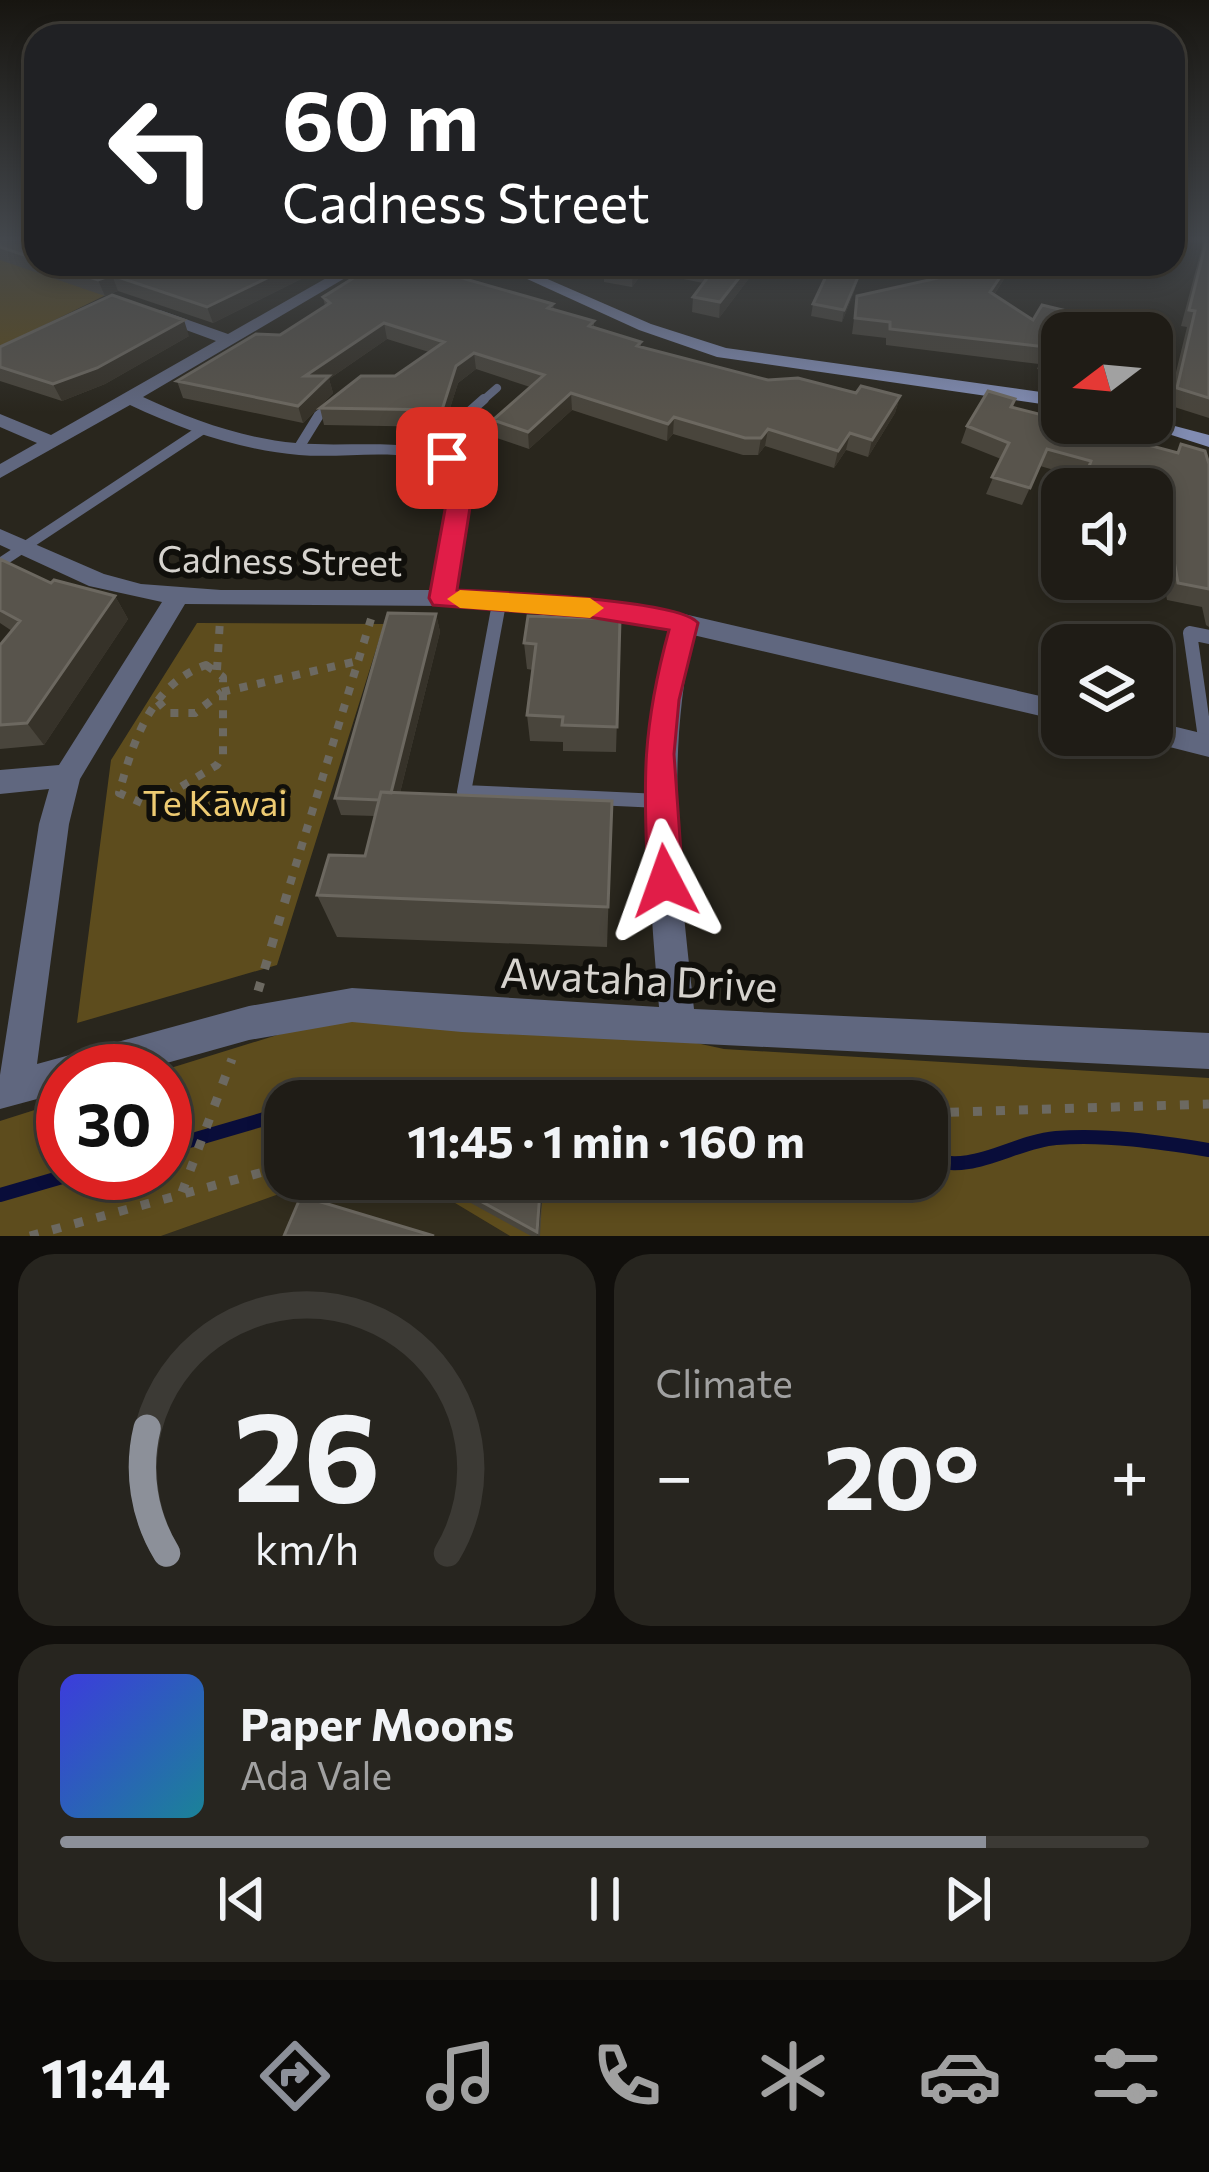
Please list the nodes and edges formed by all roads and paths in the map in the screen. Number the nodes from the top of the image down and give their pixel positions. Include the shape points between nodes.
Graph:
1 (305, 297) edge
2 (576, 297) edge
3 (137, 307) edge
4 (230, 340) junction
5 (497, 388) dead end
6 (352, 392) edge
7 (130, 398) junction
8 (1041, 398) edge
9 (0, 420) edge
10 (202, 429) junction
11 (1173, 431) edge
12 (1209, 441) edge
13 (51, 442) junction
14 (298, 449) junction
15 (440, 456) junction
16 (0, 472) edge
17 (0, 536) edge
18 (25, 548) junction
19 (0, 563) edge
20 (177, 597) junction
21 (221, 598) junction
22 (378, 598) junction
23 (442, 598) junction
24 (500, 601) junction
25 (684, 623) junction
26 (1209, 637) edge
27 (358, 661) junction
28 (217, 670) junction
29 (223, 692) junction
30 (158, 701) junction
31 (1041, 706) edge
32 (1173, 737) edge
33 (1207, 745) edge
34 (67, 776) junction
35 (0, 782) edge
36 (660, 801) junction
37 (249, 1023) junction
38 (678, 1024) junction
39 (172, 1044) edge
40 (1209, 1051) edge
41 (224, 1076) dead end
42 (8, 1090) edge
43 (1209, 1104) edge
44 (948, 1112) edge
45 (192, 1165) edge
46 (264, 1171) edge
47 (192, 1189) edge
48 (154, 1200) edge
49 (30, 1236) edge

1 - 4 street
2 - 8 main road via 723,353
3 - 4 street
4 - 7 street
5 - 15 lane via 458,422
6 - 14 lane via 320,416
7 - 10 street
7 - 13 street
9 - 13 street
10 - 14 street
10 - 18 lane
11 - 12 main road
13 - 16 street
14 - 15 street
15 - 23 street via 456,463 462,482
17 - 18 street, Cadness Street
18 - 19 lane
18 - 20 street, Cadness Street via 97,580
20 - 21 street, Cadness Street
20 - 34 street
21 - 22 street, Cadness Street
21 - 28 path
22 - 23 street, Cadness Street
22 - 27 path
23 - 24 street, Cadness Street
24 - 25 street, Cadness Street
24 - 36 lane via 464,792
25 - 31 street, Cadness Street
25 - 36 street via 664,700
26 - 33 lane via 1190,633
27 - 29 path
27 - 37 path
28 - 29 path
28 - 30 path via 189,668
29 - 30 path via 180,716
29 - 30 path via 217,765 149,806 119,793
32 - 33 street
34 - 35 street
34 - 42 street
36 - 38 street
37 - 38 street, Awataha Drive via 352,1005
37 - 39 street, Awataha Drive
38 - 40 street, Awataha Drive
41 - 45 path
43 - 44 path
46 - 47 path
48 - 49 path

